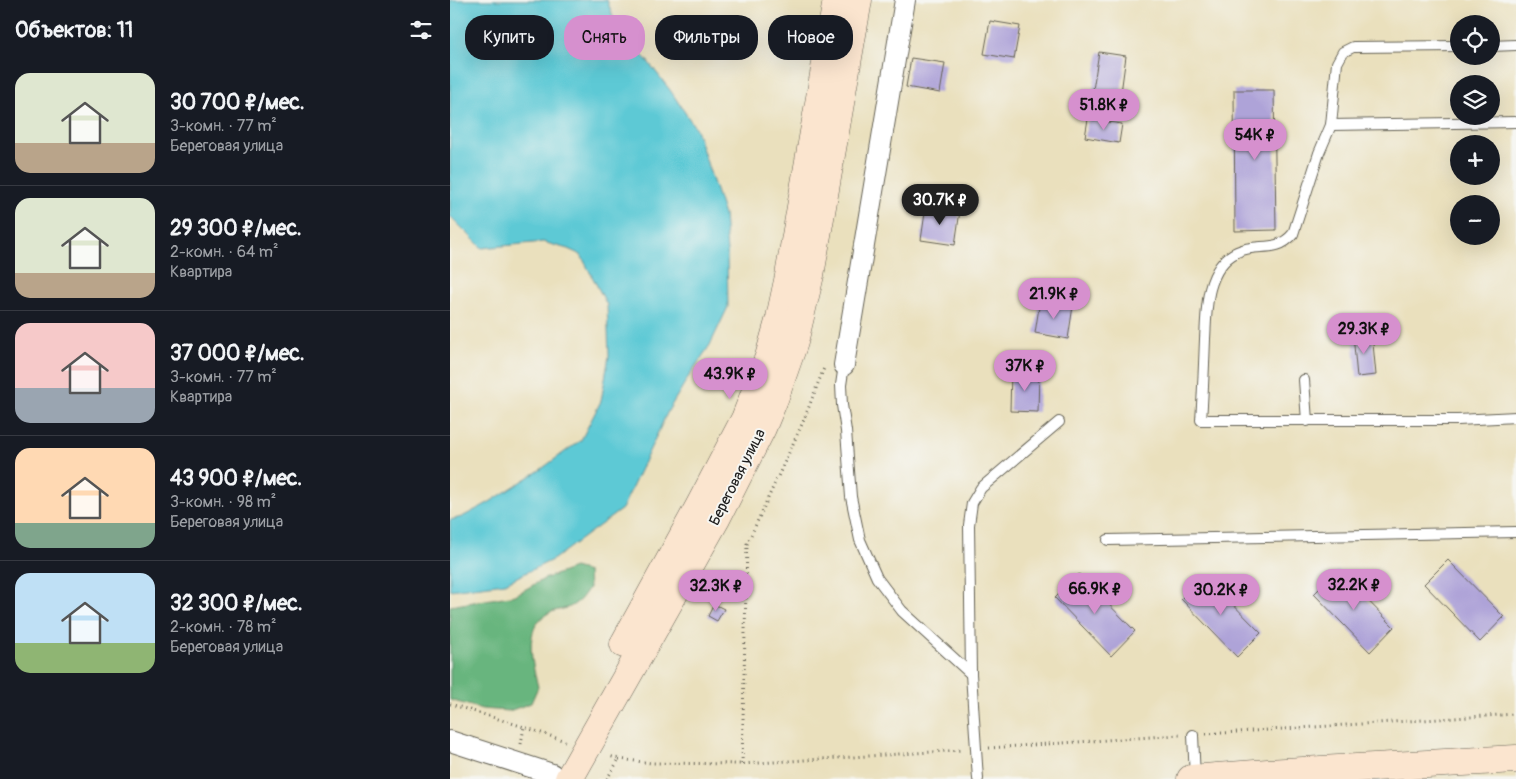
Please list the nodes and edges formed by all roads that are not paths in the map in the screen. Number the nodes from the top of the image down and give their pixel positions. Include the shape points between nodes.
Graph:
1 (837, 0) edge
2 (858, 0) edge
3 (905, 0) edge
4 (1516, 45) edge
5 (1450, 46) edge
6 (1500, 46) edge
7 (1516, 122) edge
8 (1330, 125) junction
9 (835, 364) joint
10 (1304, 380) dead end
11 (1516, 417) edge
12 (1307, 421) junction
13 (1059, 422) dead end
14 (1516, 532) edge
15 (1108, 540) dead end
16 (971, 674) junction
17 (1193, 734) road end
18 (450, 741) edge
19 (1516, 759) edge
20 (559, 778) edge
21 (978, 779) edge
22 (1199, 779) edge

1 - 20 main road, Береговая улица via 789,276 763,372 745,419 570,743
2 - 20 main road, Береговая улица via 810,275 780,384 762,428 717,517
3 - 9 street
4 - 6 lane
5 - 8 lane via 1353,47 1343,52 1337,63
7 - 8 lane
8 - 12 lane via 1294,234 1278,246 1236,252 1221,264 1210,290 1206,314 1201,420
9 - 16 lane via 841,385 850,497 860,540 877,578 902,610
10 - 12 lane
11 - 12 lane
13 - 16 lane via 981,488 972,503 968,525
14 - 15 lane
16 - 21 lane
17 - 22 lane
18 - 20 street
19 - 22 main road

